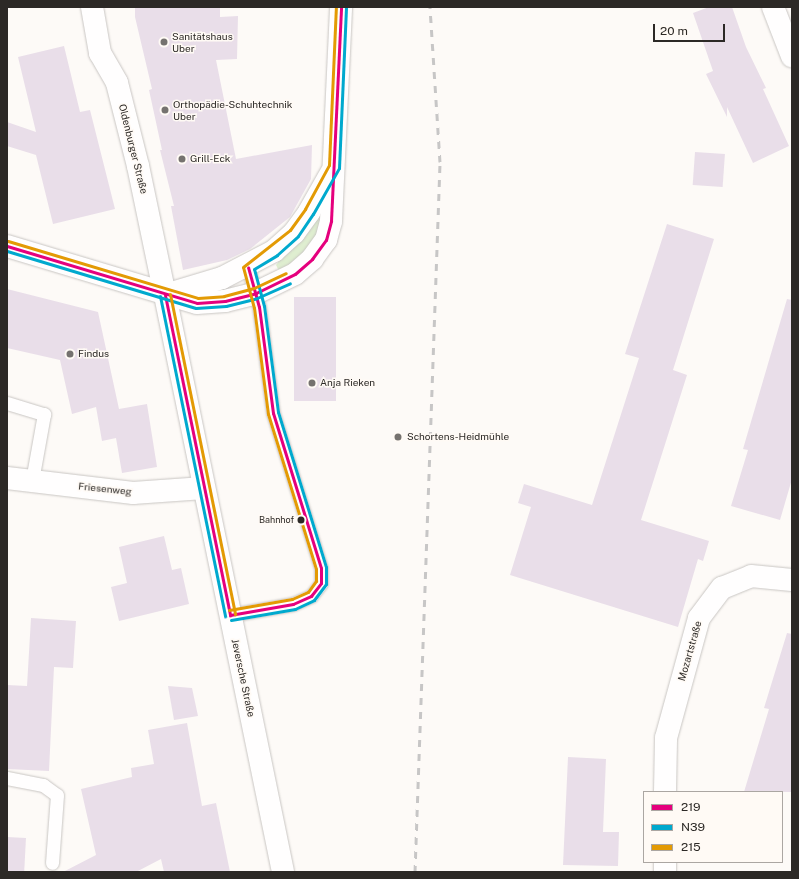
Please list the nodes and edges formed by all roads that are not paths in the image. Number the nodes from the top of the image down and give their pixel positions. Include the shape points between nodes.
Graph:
1 (92, 7) edge
2 (341, 7) edge
3 (773, 7) edge
4 (792, 56) edge
5 (334, 166) junction
6 (7, 246) edge
7 (248, 267) junction
8 (256, 292) junction
9 (165, 295) junction
10 (7, 403) edge
11 (7, 478) edge
12 (32, 481) junction
13 (204, 488) junction
14 (792, 580) edge
15 (230, 615) junction
16 (7, 778) edge
17 (665, 791) edge
18 (52, 863) dead end
19 (283, 872) edge

1 - 9 street, Oldenburger Straße via 100,53 117,82 138,166
2 - 5 street
3 - 4 street
5 - 7 street via 294,234 274,251
5 - 8 street via 331,221 326,240 312,259 295,274
6 - 9 street
7 - 8 lane
7 - 9 street via 222,278
8 - 9 street via 225,301 197,303
8 - 15 lane via 273,413 321,568 321,583 311,596 293,604
9 - 13 street, Jeversche Straße
10 - 12 lane via 44,414
11 - 12 street, Friesenweg
12 - 13 street, Friesenweg via 133,493
13 - 15 street, Jeversche Straße
14 - 17 street, Mozartstraße via 751,576 722,588 699,618 666,738
15 - 19 street, Jeversche Straße
16 - 18 lane via 43,785 57,795

